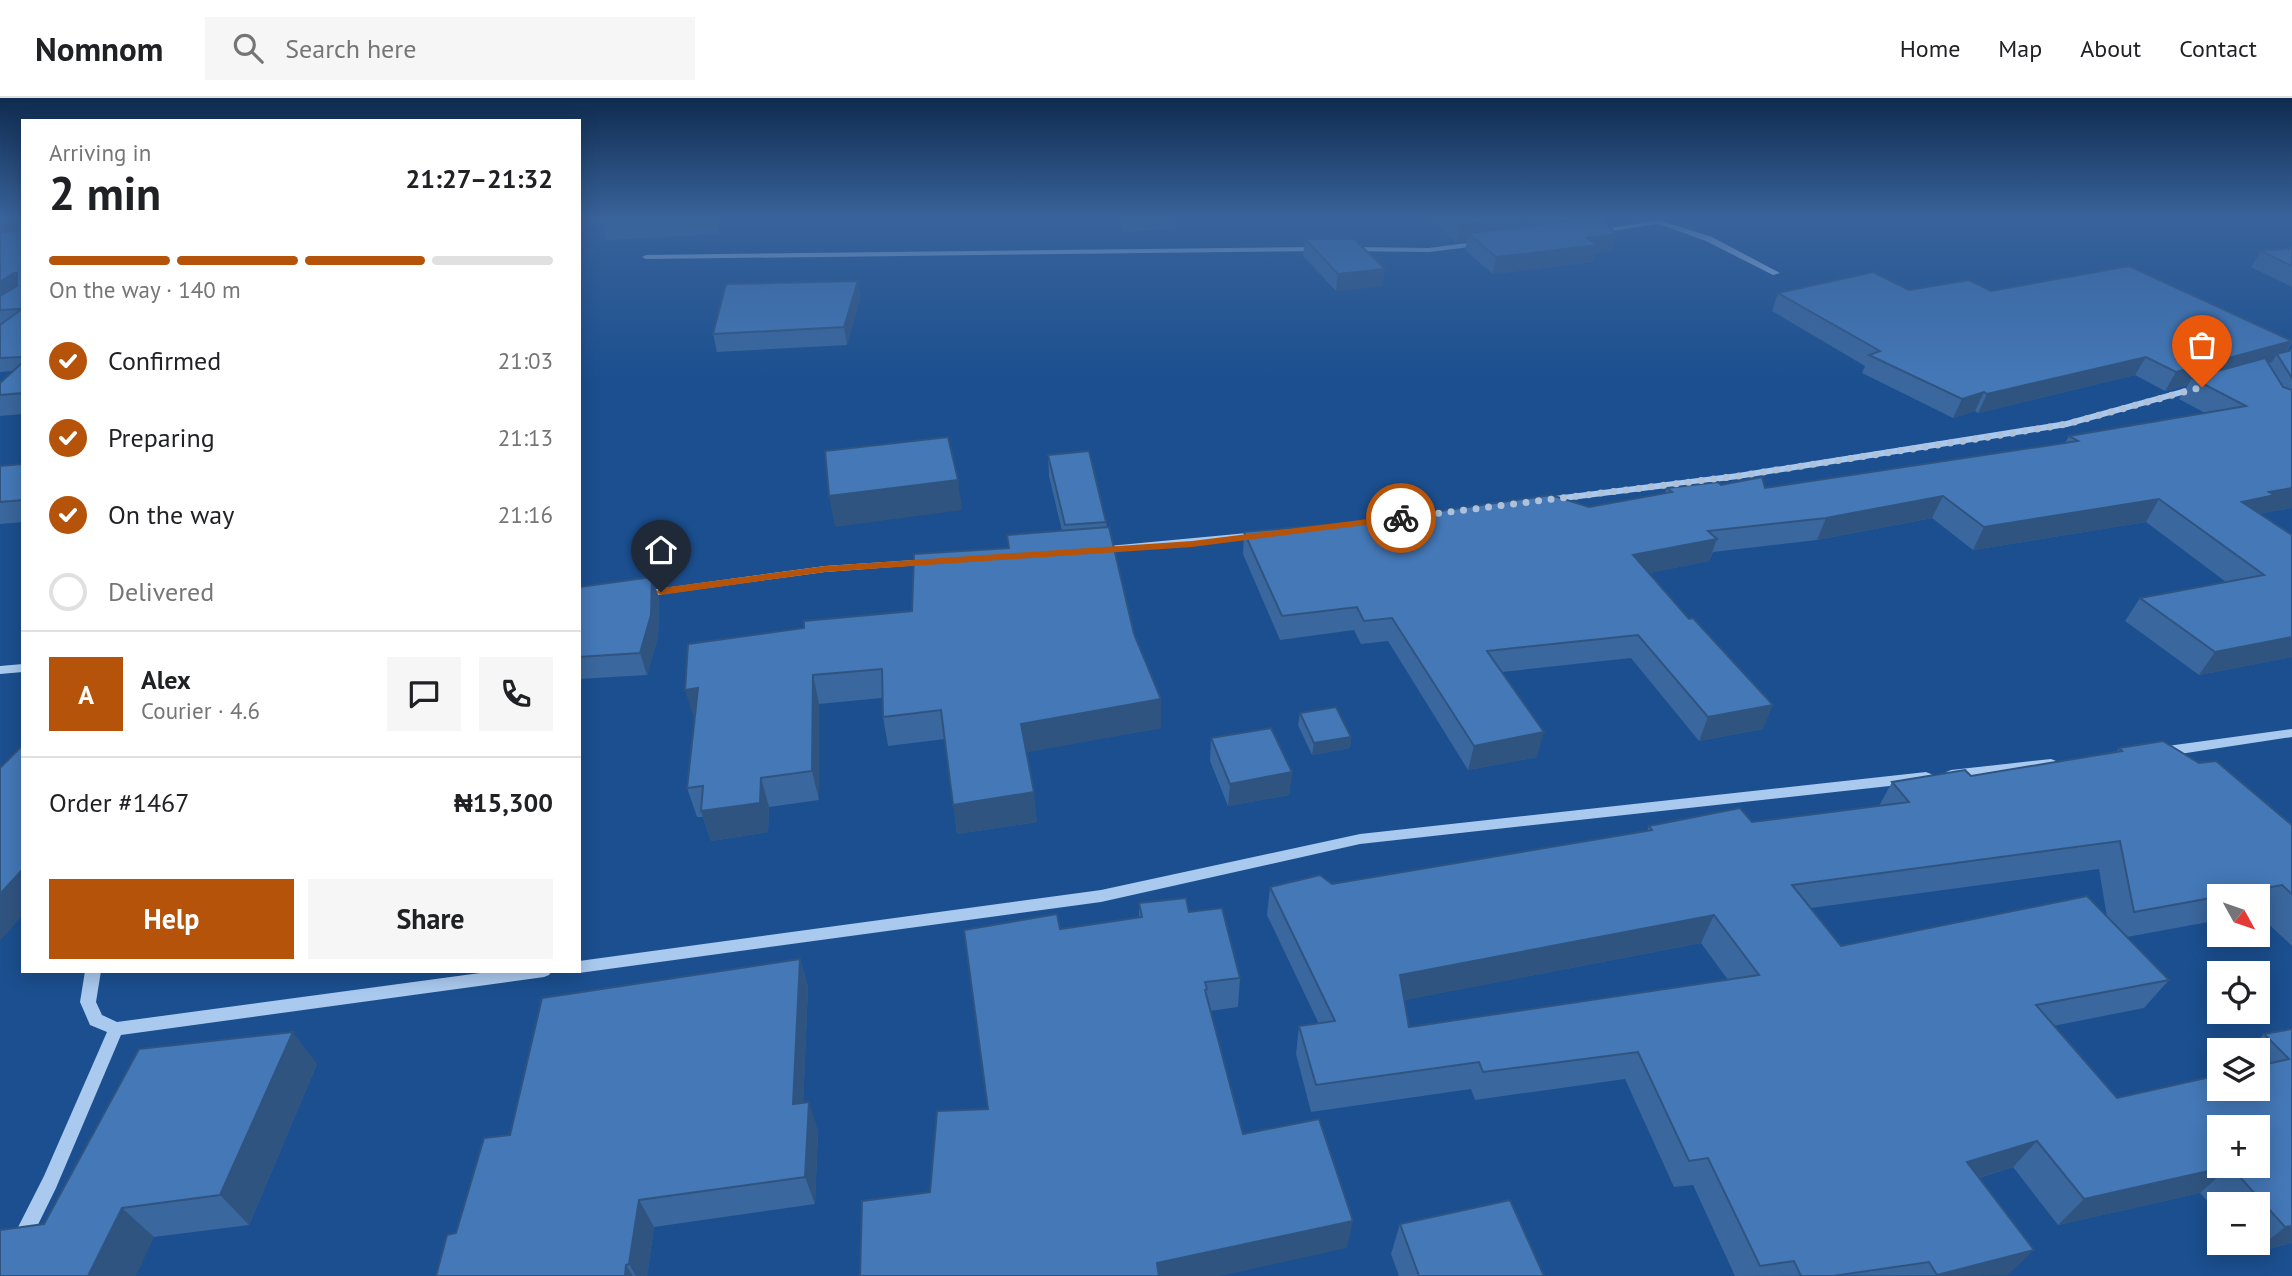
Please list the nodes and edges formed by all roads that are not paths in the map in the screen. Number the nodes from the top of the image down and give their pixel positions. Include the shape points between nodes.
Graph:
1 (2215, 383) edge
2 (1535, 501) edge
3 (1275, 533) edge
4 (1083, 551) edge
5 (947, 561) edge
6 (634, 595) edge
7 (21, 668) edge
8 (0, 670) edge
9 (2292, 733) edge
10 (2144, 754) edge
11 (2061, 762) edge
12 (581, 967) edge
13 (93, 973) edge
14 (529, 973) edge
15 (116, 1029) junction
16 (14, 1252) edge

1 - 2 street via 2067,424 1738,476
3 - 4 street
5 - 6 street via 825,569
7 - 8 street
9 - 10 street
11 - 12 street via 1360,839 1101,896
13 - 15 street via 88,1002 96,1020
14 - 15 street
15 - 16 street via 50,1182

